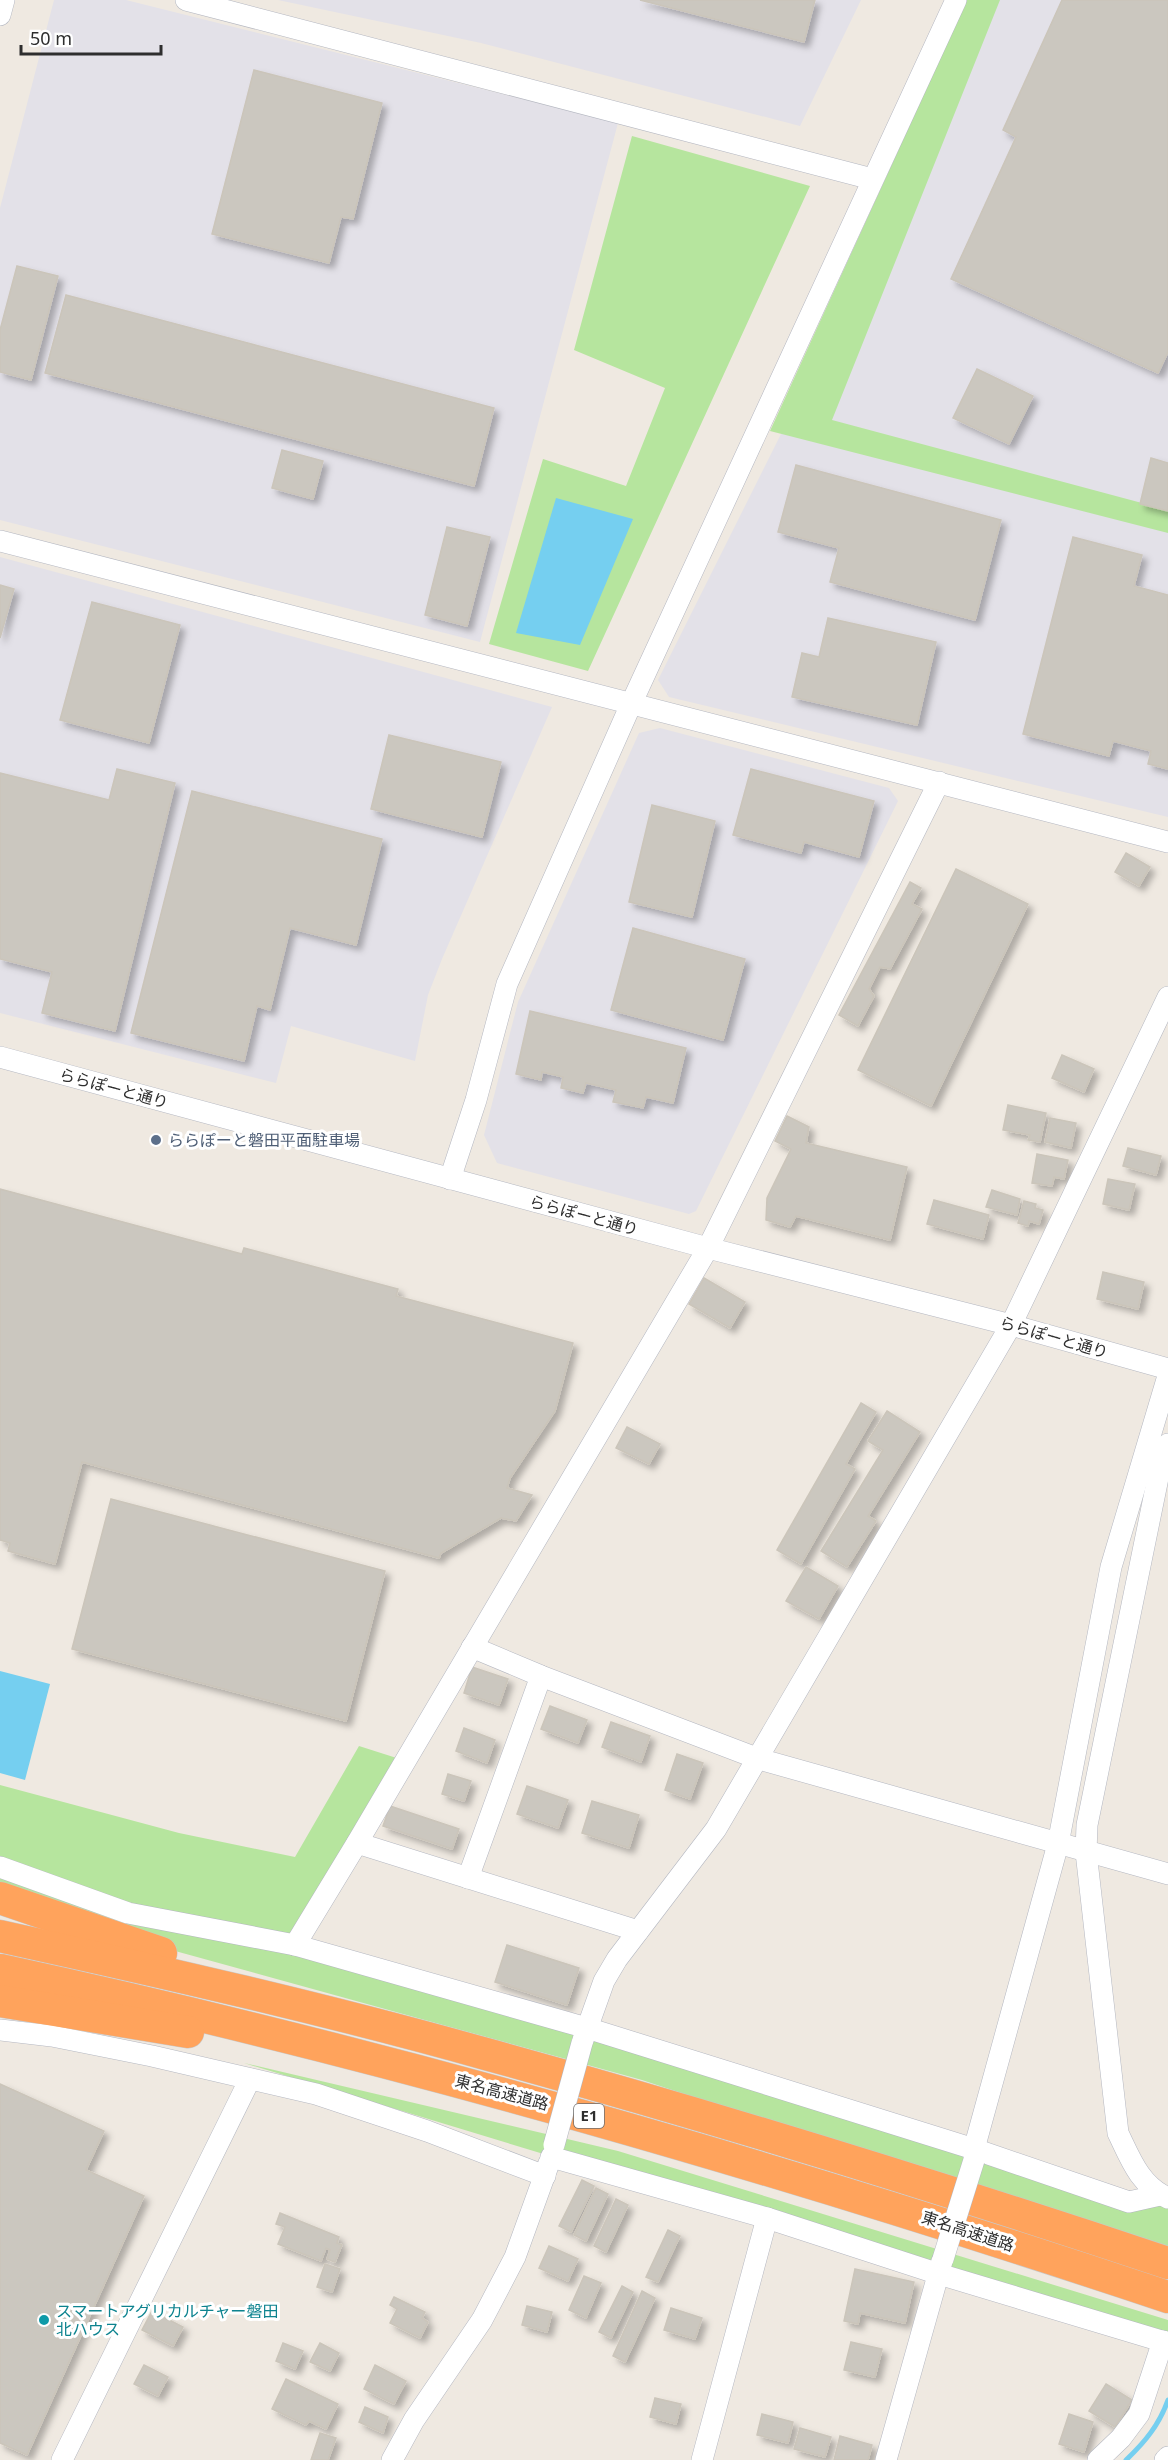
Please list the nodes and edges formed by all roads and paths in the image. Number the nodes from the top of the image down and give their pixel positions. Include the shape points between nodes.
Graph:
1 (4, 0) edge
2 (186, 0) edge
3 (956, 0) edge
4 (0, 15) edge
5 (872, 179) junction
6 (0, 541) edge
7 (632, 702) junction
8 (939, 782) junction
9 (1168, 842) edge
10 (1168, 997) edge
11 (0, 1057) edge
12 (450, 1179) junction
13 (708, 1248) junction
14 (1011, 1325) junction
15 (1168, 1369) edge
16 (1168, 1376) edge
17 (1168, 1444) edge
18 (472, 1647) junction
19 (541, 1676) junction
20 (759, 1759) junction
21 (357, 1843) junction
22 (1058, 1844) junction
23 (1086, 1852) junction
24 (0, 1867) edge
25 (1168, 1874) edge
26 (468, 1878) junction
27 (0, 1898) edge
28 (638, 1931) junction
29 (0, 1936) edge
30 (295, 1945) junction
31 (0, 1970) edge
32 (0, 2001) edge
33 (0, 2031) edge
34 (585, 2036) junction
35 (483, 2053) junction
36 (250, 2079) junction
37 (475, 2084) junction
38 (974, 2155) junction
39 (550, 2159) junction
40 (1164, 2197) edge
41 (767, 2218) junction
42 (1168, 2263) edge
43 (941, 2267) junction
44 (1168, 2298) edge
45 (1166, 2342) edge
46 (1168, 2457) edge
47 (62, 2460) edge
48 (392, 2460) edge
49 (702, 2460) edge
50 (886, 2460) edge
51 (1098, 2460) edge
52 (1164, 2460) edge

1 - 4 street
2 - 5 street
3 - 5 street
5 - 7 street
6 - 7 street
7 - 8 street
7 - 12 street via 507,984
8 - 9 street
8 - 13 street
10 - 14 street
11 - 12 street, ららぽーと通り
12 - 13 street, ららぽーと通り
13 - 14 street, ららぽーと通り
13 - 18 street
14 - 15 street, ららぽーと通り
14 - 20 street
16 - 22 street via 1111,1567
17 - 23 street via 1091,1803
18 - 19 street
18 - 21 street
19 - 20 street
19 - 26 street
20 - 22 street
20 - 28 street via 716,1829
21 - 26 street
21 - 30 street
22 - 23 street
22 - 38 street
23 - 25 street
23 - 40 street via 1118,2133 1137,2174
24 - 30 street via 128,1913
26 - 28 street
27 - 35 highway via 132,1944
28 - 34 street via 604,1981
29 - 35 highway, 東名高速道路 / E1 via 155,1970
30 - 34 street
31 - 37 highway, 東名高速道路 / E1 via 148,2002
32 - 37 highway via 155,2025 349,2064
33 - 36 street via 63,2038
34 - 38 street
34 - 39 street, bridge
35 - 42 highway, 東名高速道路 / E1 via 993,2205
36 - 39 street via 316,2094 427,2132
36 - 47 street
37 - 44 highway, 東名高速道路 / E1 via 951,2226
38 - 40 street via 1129,2202
38 - 43 street, bridge
39 - 41 street
39 - 48 street via 515,2257 482,2320 414,2420
41 - 43 street
41 - 49 street
43 - 45 street
43 - 50 street
45 - 51 street via 1139,2414
46 - 52 street

